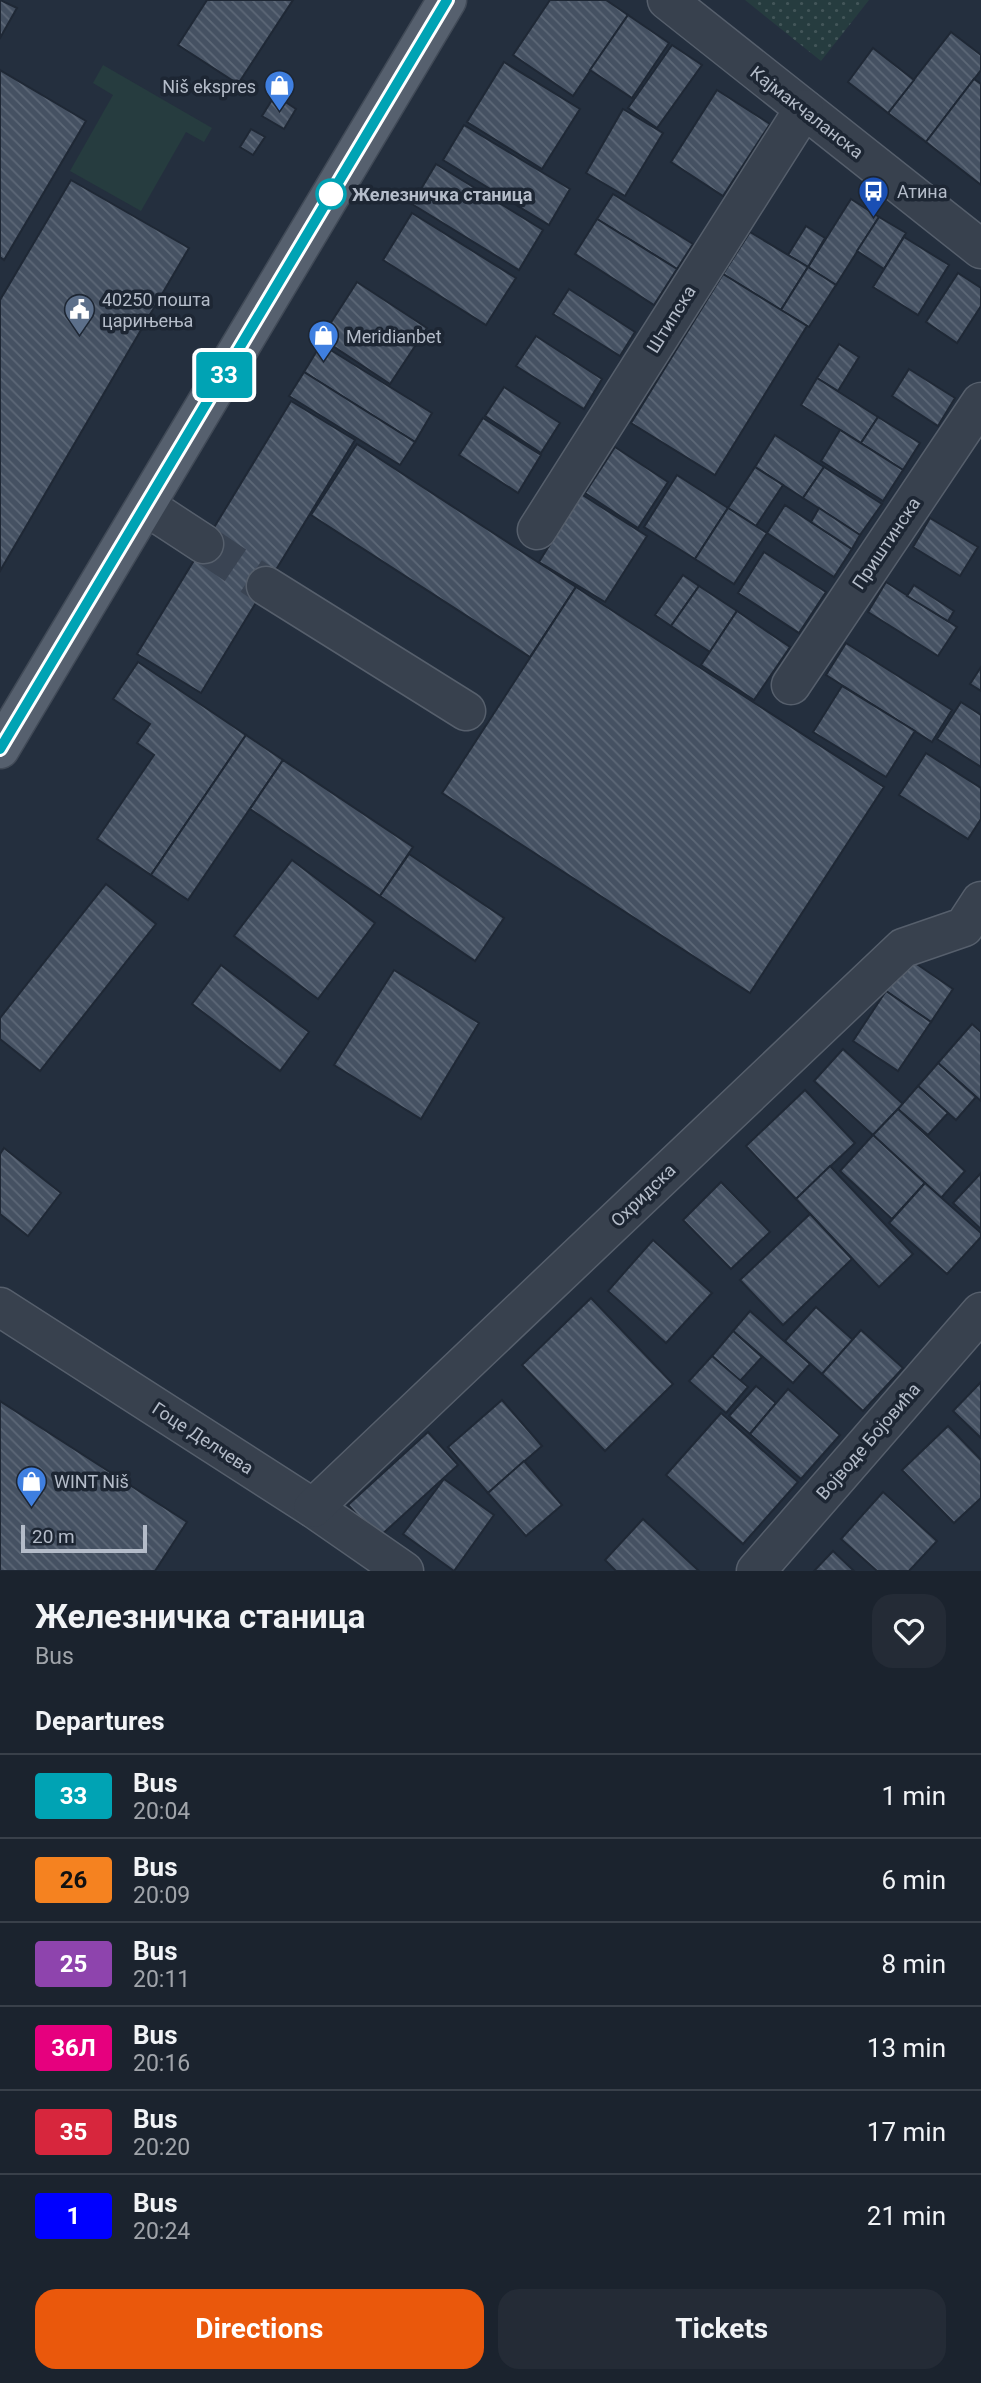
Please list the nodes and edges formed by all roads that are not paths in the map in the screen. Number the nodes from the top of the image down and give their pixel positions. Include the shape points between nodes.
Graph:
1 (447, 0) edge
2 (667, 0) edge
3 (804, 109) junction
4 (981, 249) edge
5 (981, 402) edge
6 (146, 506) junction
7 (537, 530) dead end
8 (204, 544) tunnel mouth
9 (266, 586) tunnel mouth
10 (791, 685) dead end
11 (466, 710) dead end
12 (0, 749) edge
13 (976, 924) edge
14 (0, 1307) edge
15 (981, 1312) edge
16 (313, 1508) junction
17 (404, 1571) edge
18 (756, 1571) edge

1 - 6 main road
2 - 3 street, Кајмакчаланска
3 - 4 street, Кајмакчаланска
3 - 7 street, Штипска
5 - 10 street, Приштинска
6 - 8 street
6 - 12 main road
9 - 11 street
13 - 16 street, Охридска via 903,948
14 - 16 street, Гоце Делчева
15 - 18 street, Војводе Бојовића
16 - 17 street, Гоце Делчева

